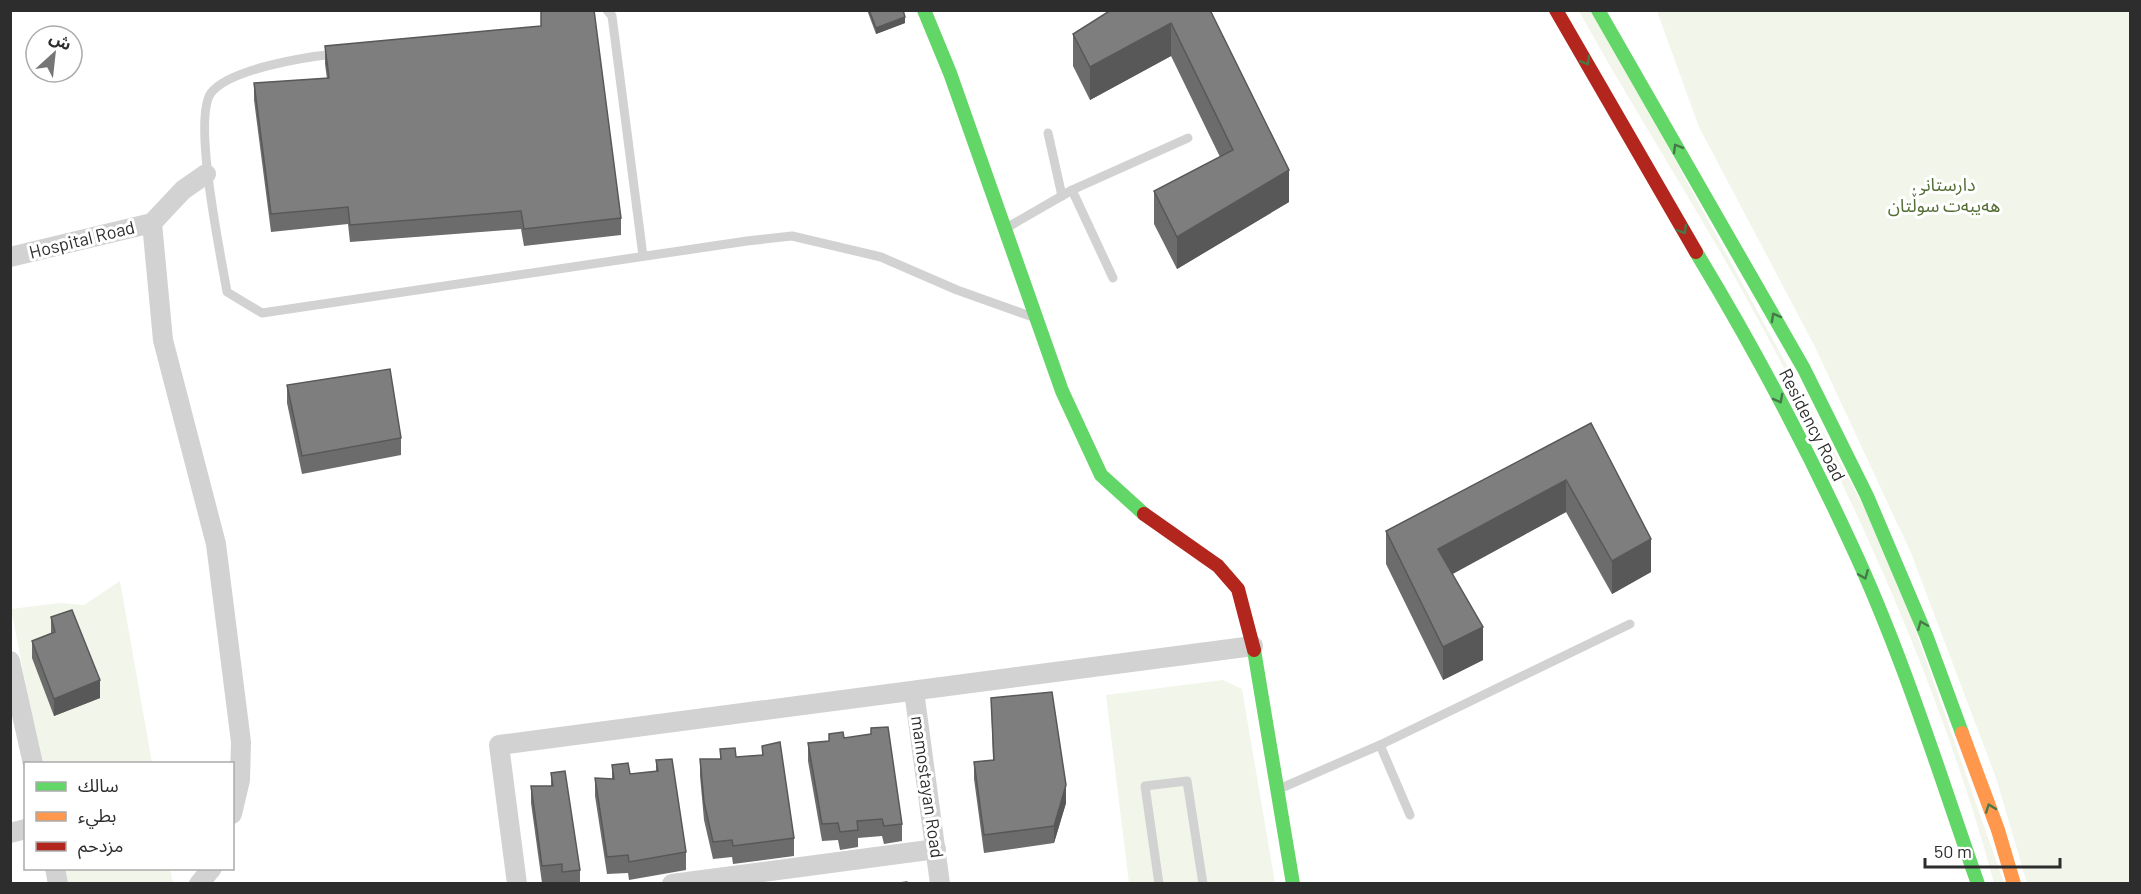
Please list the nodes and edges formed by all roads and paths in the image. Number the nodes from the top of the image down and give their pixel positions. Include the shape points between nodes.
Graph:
1 (607, 10) edge
2 (924, 10) edge
3 (1556, 10) edge
4 (1598, 10) edge
5 (346, 53) edge
6 (1048, 133) dead end
7 (1188, 138) dead end
8 (206, 174) junction
9 (1072, 190) junction
10 (1062, 196) junction
11 (152, 223) junction
12 (1006, 228) junction
13 (643, 256) junction
14 (10, 257) edge
15 (1113, 278) dead end
16 (1035, 318) junction
17 (1630, 624) dead end
18 (1253, 646) junction
19 (11, 665) edge
20 (914, 691) junction
21 (1380, 745) junction
22 (33, 762) edge
23 (1277, 790) junction
24 (234, 806) edge
25 (1410, 815) dead end
26 (936, 849) junction
27 (790, 876) edge
28 (1290, 883) edge
29 (517, 884) edge
30 (672, 884) edge
31 (940, 884) edge
32 (1159, 884) edge
33 (1203, 884) edge
34 (1978, 884) edge
35 (2014, 884) edge

1 - 13 lane via 612,16
2 - 12 street
3 -> 34 street, Residency Road via 1739,322 1852,545 1911,692
35 -> 4 street, Residency Road via 1926,635 1867,496 1804,369
5 - 8 lane via 301,57 228,79 210,94 205,122
6 - 10 lane
7 - 9 lane
8 - 11 street, Hospital Road via 183,190
8 - 13 lane via 227,292 262,313
9 - 10 lane
9 - 15 lane
10 - 12 lane
11 - 14 street, Hospital Road
11 - 24 street via 163,340 216,544 241,742 240,780
12 - 16 street
13 - 16 lane via 792,236 881,257
16 - 18 street via 1062,392 1101,475 1156,525 1218,567 1238,589
17 - 21 lane
18 - 20 street
18 - 23 street
19 - 22 street
20 - 26 street, mamostayan Road
20 - 29 street via 499,745
21 - 23 lane
21 - 25 lane
23 - 28 street
26 - 27 street
26 - 31 street, mamostayan Road
27 - 30 street
32 - 33 lane via 1145,786 1187,781

